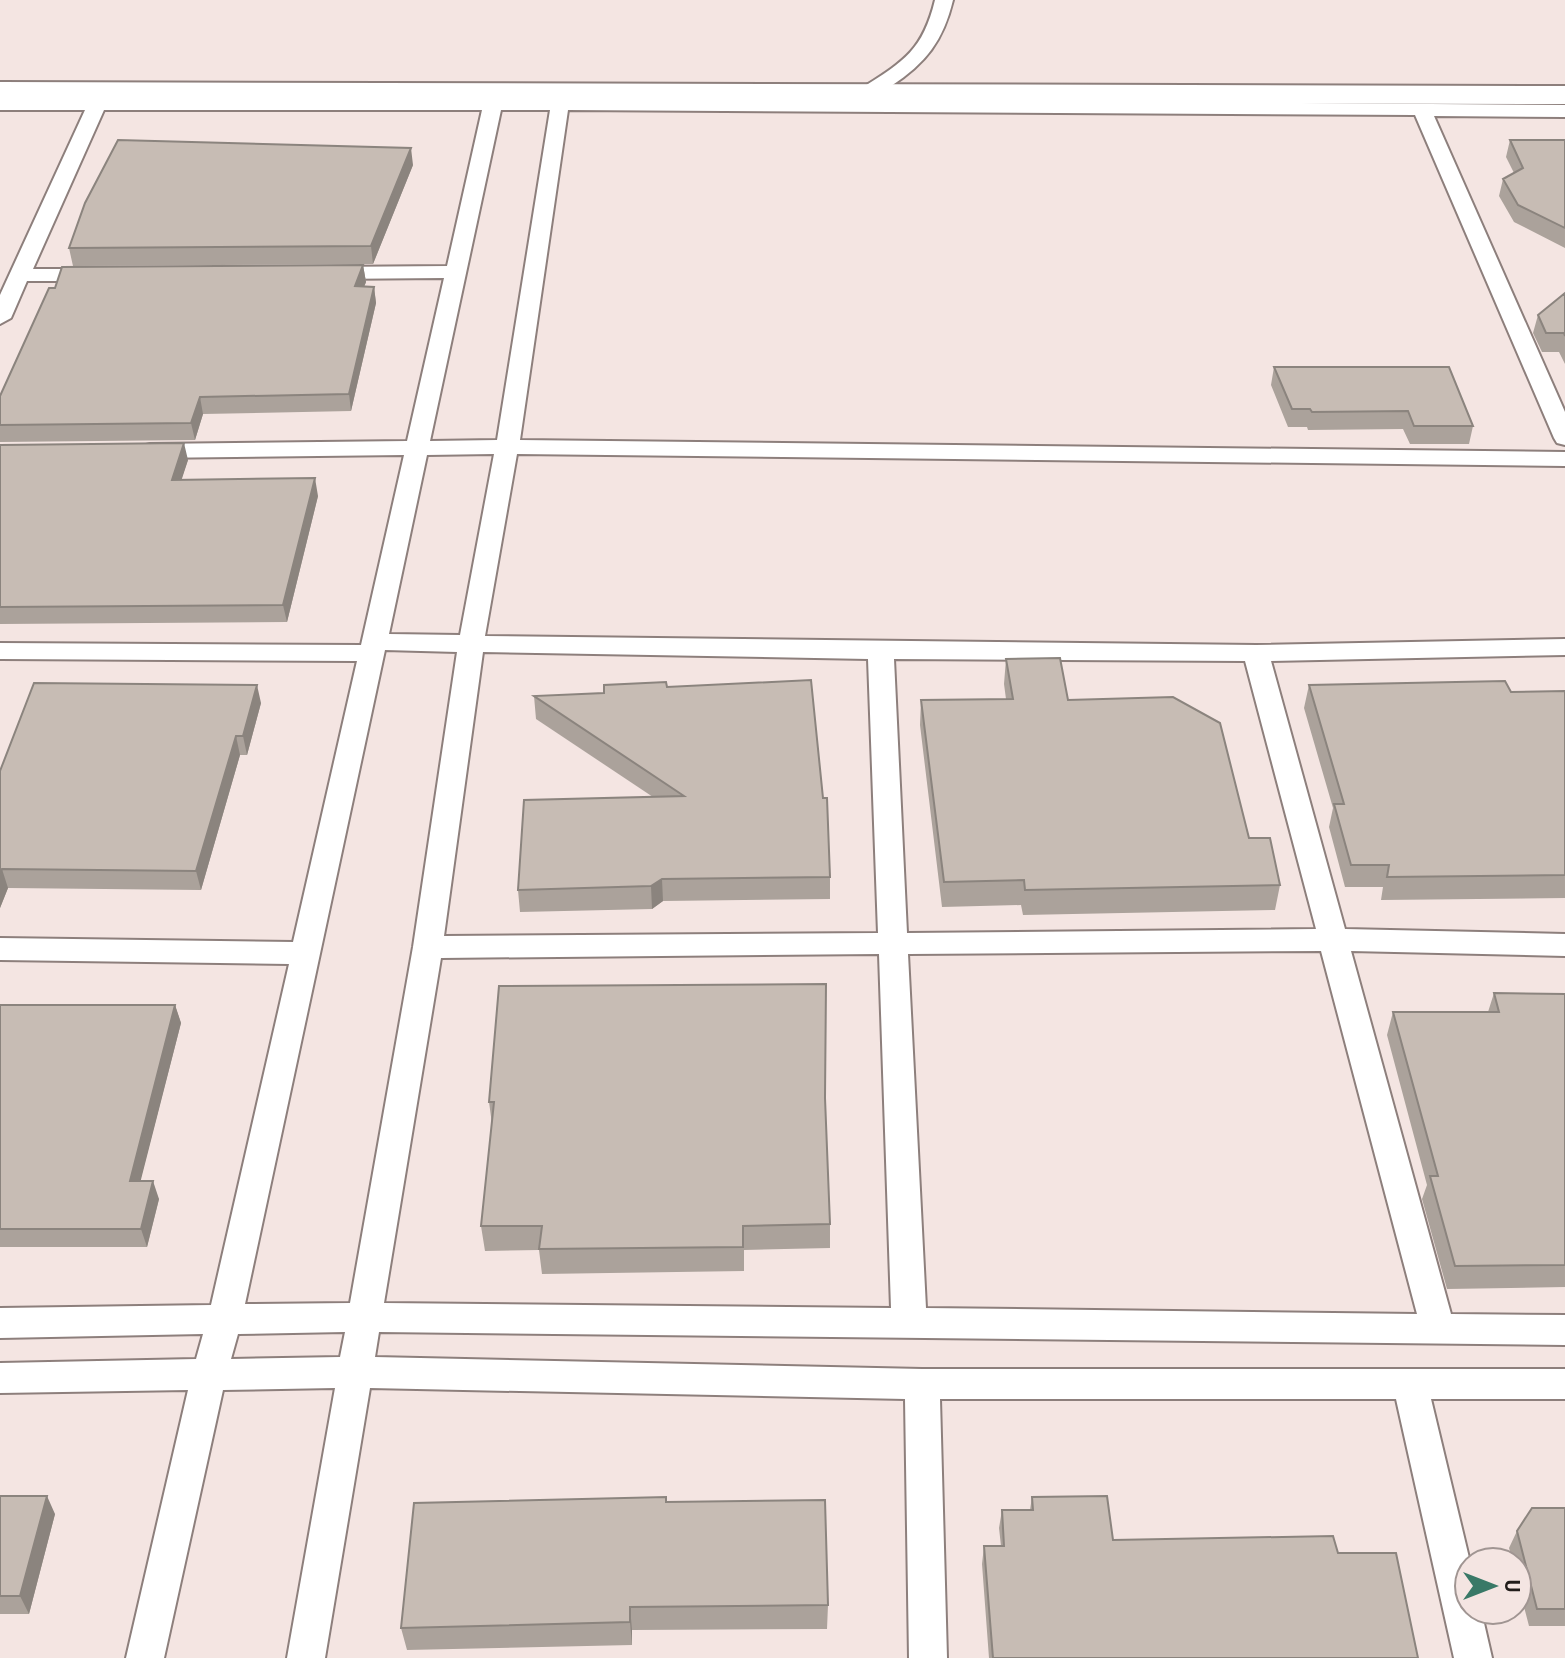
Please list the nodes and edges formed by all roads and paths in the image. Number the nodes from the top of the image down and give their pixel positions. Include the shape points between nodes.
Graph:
1 (944, 0) edge
2 (0, 91) edge
3 (869, 92) junction
4 (1565, 95) edge
5 (0, 104) edge
6 (97, 104) junction
7 (493, 104) junction
8 (560, 104) junction
9 (1422, 110) junction
10 (1565, 111) edge
11 (456, 272) junction
12 (316, 273) edge
13 (20, 275) junction
14 (113, 275) edge
15 (0, 318) edge
16 (1565, 438) edge
17 (507, 447) junction
18 (418, 448) junction
19 (124, 451) edge
20 (1565, 459) edge
21 (471, 643) junction
22 (1565, 647) edge
23 (372, 648) junction
24 (0, 651) edge
25 (881, 651) junction
26 (1256, 653) junction
27 (1334, 940) junction
28 (895, 943) junction
29 (1565, 945) edge
30 (428, 947) junction
31 (0, 949) edge
32 (306, 953) junction
33 (366, 1317) junction
34 (225, 1319) junction
35 (909, 1322) junction
36 (0, 1323) edge
37 (1438, 1329) junction
38 (1565, 1330) edge
39 (357, 1372) junction
40 (209, 1375) junction
41 (0, 1378) edge
42 (1410, 1383) junction
43 (922, 1384) junction
44 (1565, 1384) edge
45 (145, 1658) edge
46 (306, 1658) edge
47 (928, 1658) edge
48 (1473, 1658) edge

1 - 3 lane via 922,57
2 - 3 street
3 - 4 street
5 - 6 lane
6 - 7 lane
6 - 13 lane
7 - 8 lane
7 - 11 lane
8 - 9 lane
8 - 17 lane
9 - 10 lane
9 - 16 lane
11 - 12 lane
11 - 18 lane
13 - 14 lane
13 - 15 lane
17 - 18 lane
17 - 20 lane
17 - 21 lane
18 - 19 lane
18 - 23 lane
21 - 23 lane
21 - 25 lane
21 - 30 lane
22 - 26 lane
23 - 24 lane
23 - 32 lane
25 - 26 lane
25 - 28 lane
26 - 27 lane
27 - 28 lane
27 - 29 lane
27 - 37 lane
28 - 30 lane
28 - 35 lane
30 - 33 lane
31 - 32 lane
32 - 34 lane
33 - 34 lane
33 - 35 lane
33 - 39 lane
34 - 36 lane
34 - 40 lane
35 - 37 lane
37 - 38 lane
39 - 40 lane
39 - 43 lane
39 - 46 lane
40 - 41 lane
40 - 45 lane
42 - 43 lane
42 - 44 lane
42 - 48 lane
43 - 47 lane

